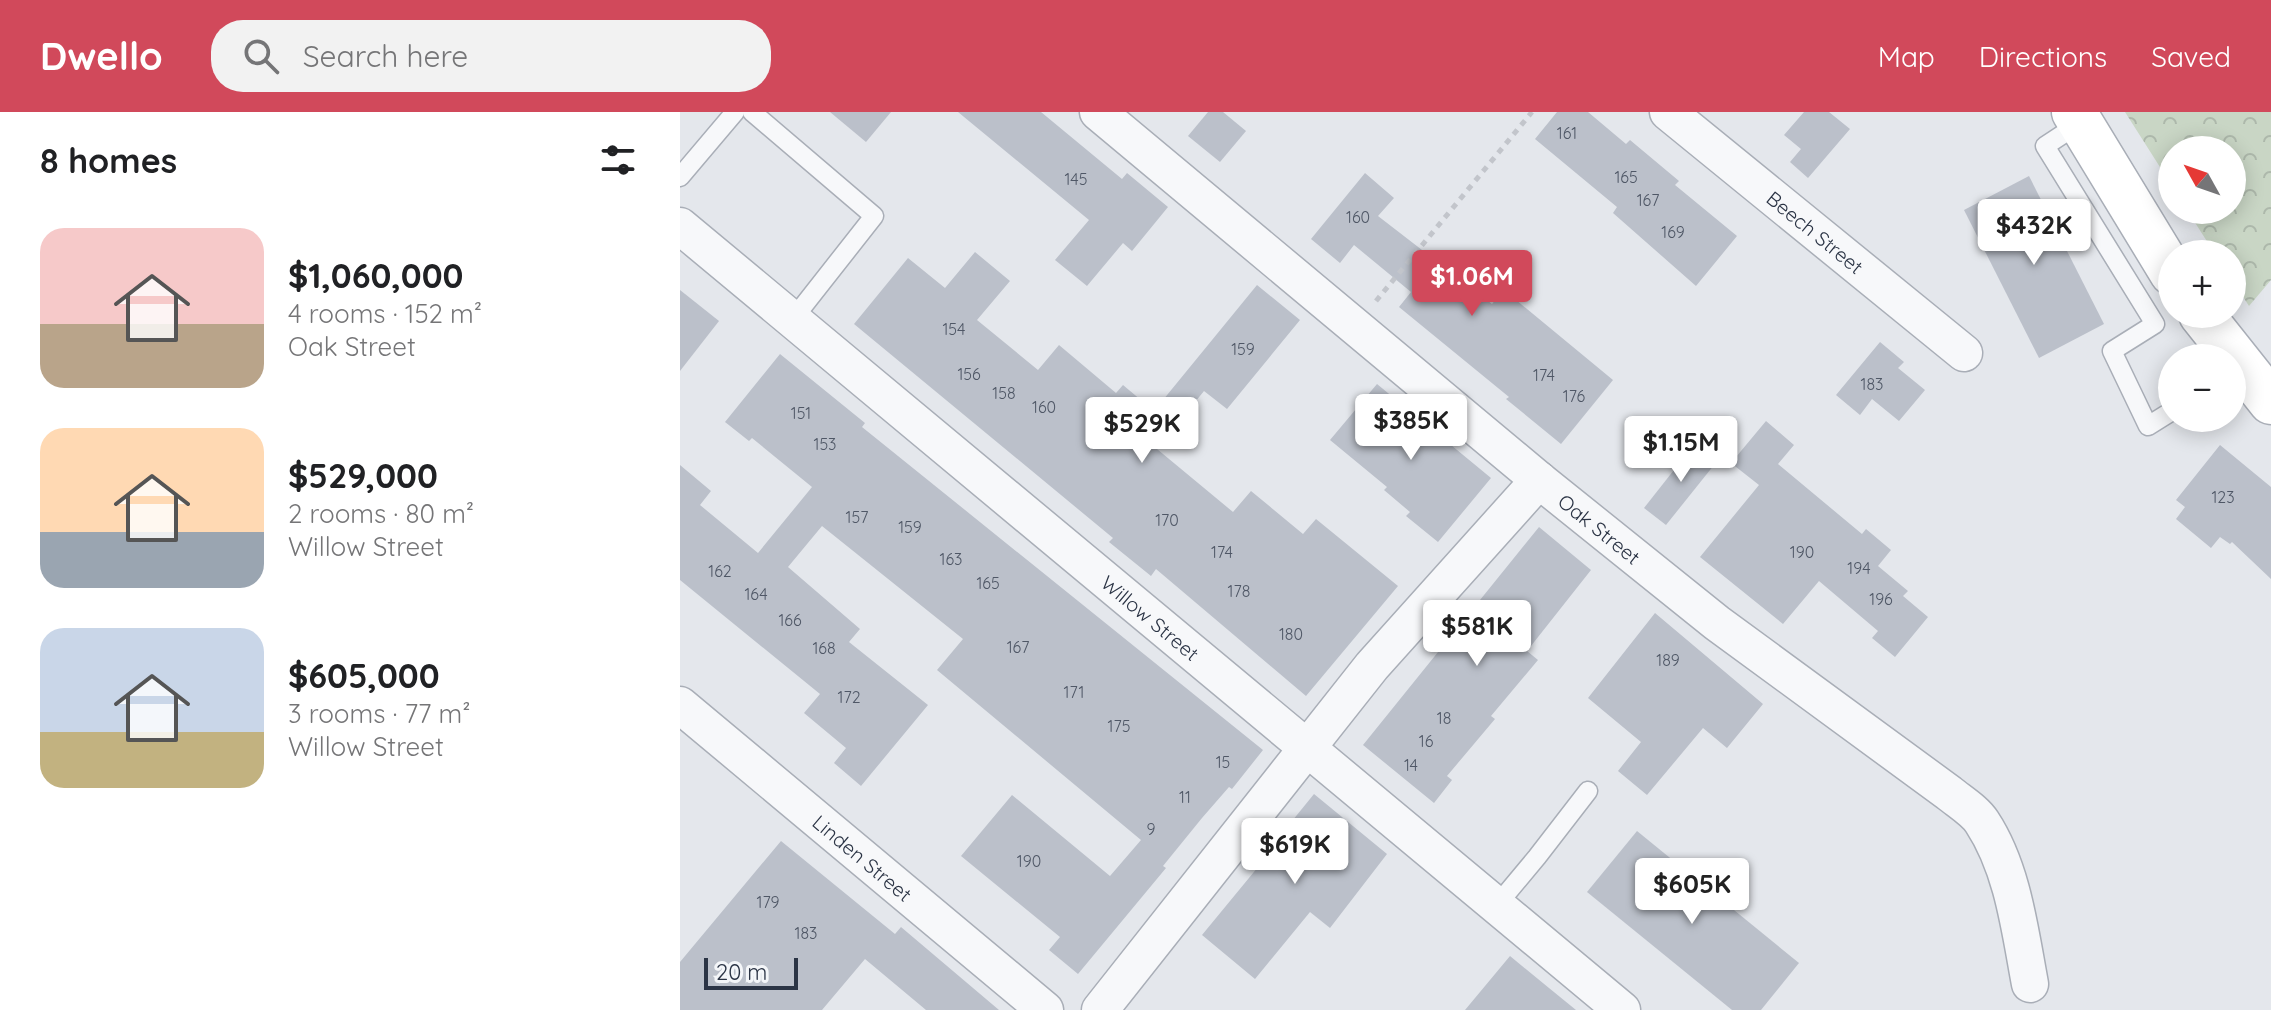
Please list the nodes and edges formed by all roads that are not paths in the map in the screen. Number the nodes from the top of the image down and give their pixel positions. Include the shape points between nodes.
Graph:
1 (735, 112) edge
2 (752, 112) edge
3 (1098, 112) edge
4 (1668, 112) edge
5 (2077, 118) edge
6 (680, 177) edge
7 (680, 226) edge
8 (2158, 250) edge
9 (793, 319) junction
10 (2158, 322) edge
11 (2155, 324) junction
12 (1964, 353) dead end
13 (2246, 379) edge
14 (2271, 402) edge
15 (2158, 420) edge
16 (1539, 480) junction
17 (680, 705) edge
18 (1308, 747) junction
19 (1588, 791) dead end
20 (1497, 905) junction
21 (2030, 984) dead end
22 (1045, 1010) edge
23 (1100, 1010) edge
24 (1622, 1010) edge

1 - 6 lane
2 - 9 lane via 874,216
3 - 16 street, Oak Street
4 - 12 street, Beech Street
5 - 8 street
5 - 11 lane via 2045,146
7 - 9 street, Willow Street
9 - 18 street, Willow Street
10 - 11 lane
11 - 15 lane via 2112,351 2148,426
13 - 14 street
16 - 18 street via 1372,666
16 - 21 street, Oak Street via 1717,623 1981,820 2016,908
17 - 22 street, Linden Street
18 - 20 street, Willow Street
18 - 23 street
19 - 20 lane
20 - 24 street, Willow Street

